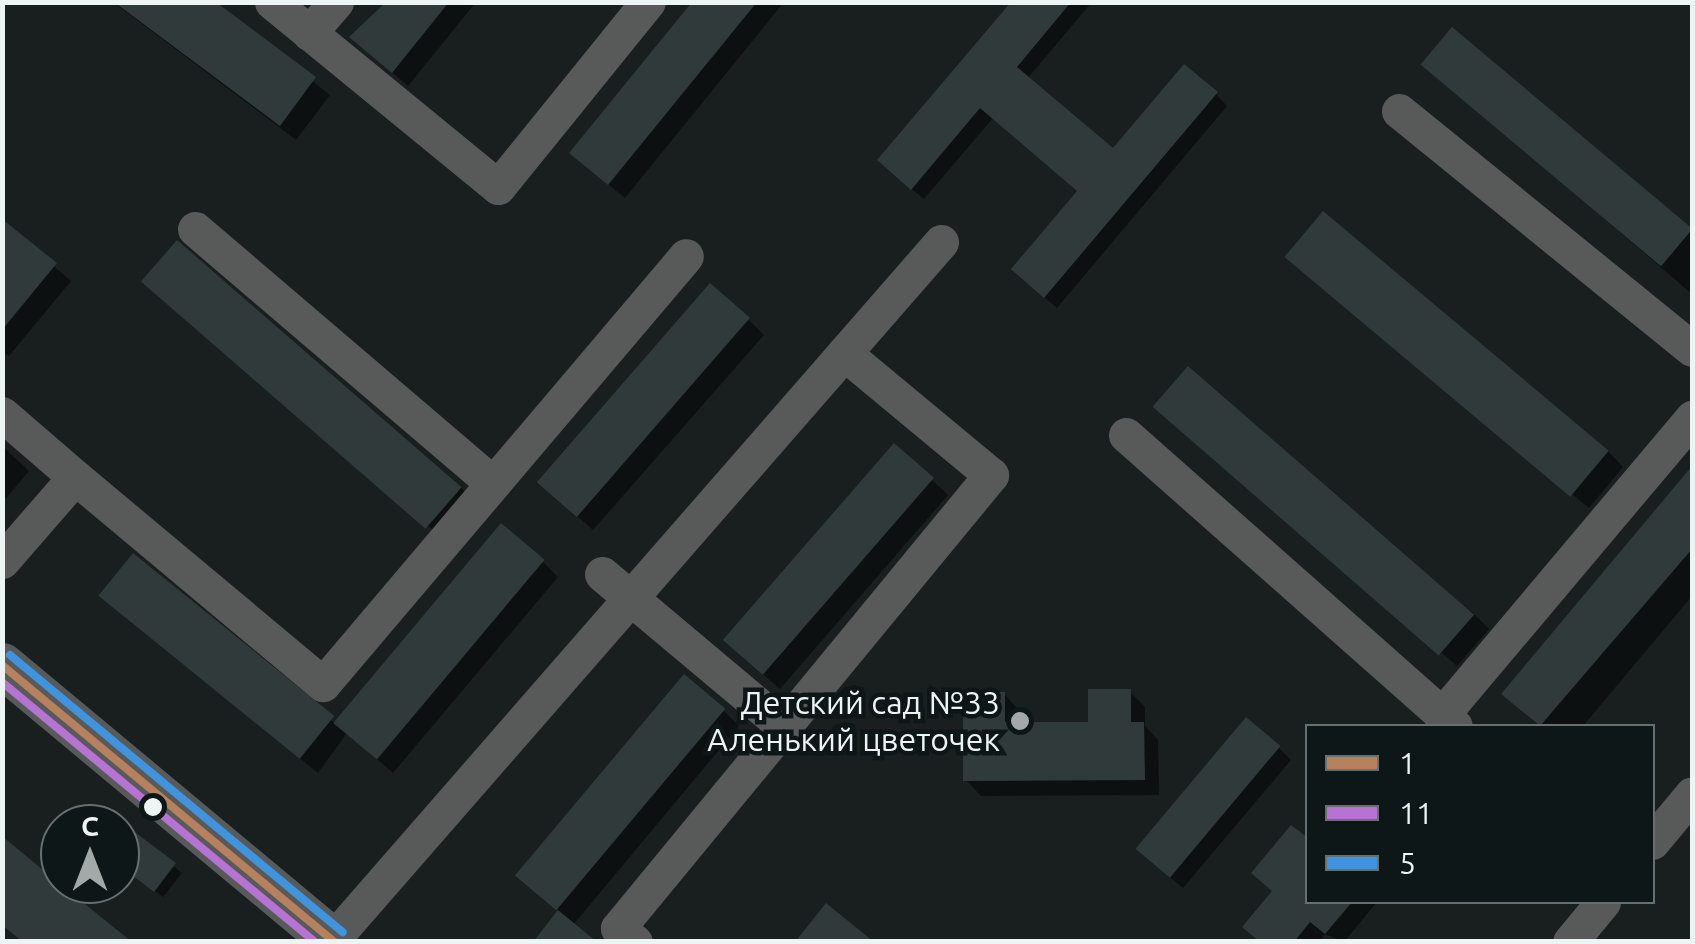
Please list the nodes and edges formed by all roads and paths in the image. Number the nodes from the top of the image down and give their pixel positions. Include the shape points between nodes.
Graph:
1 (272, 2) edge
2 (336, 2) edge
3 (648, 2) edge
4 (309, 33) junction
5 (1399, 111) dead end
6 (194, 229) dead end
7 (941, 242) dead end
8 (686, 256) dead end
9 (1692, 349) edge
10 (844, 352) junction
11 (2, 414) edge
12 (1692, 418) edge
13 (1126, 435) dead end
14 (75, 477) junction
15 (490, 481) junction
16 (2, 561) edge
17 (602, 574) dead end
18 (630, 598) junction
19 (2, 665) edge
20 (1448, 721) edge
21 (783, 726) junction
22 (1692, 794) edge
23 (1655, 838) edge
24 (1601, 904) edge
25 (319, 936) edge
26 (635, 942) edge
27 (1570, 942) edge

1 - 4 street
2 - 4 street
3 - 4 street via 498,187
5 - 9 street
6 - 15 street
7 - 10 street
8 - 15 street
10 - 18 street
10 - 21 street via 992,475
11 - 14 street
12 - 20 street
13 - 20 street
14 - 15 street via 323,684
14 - 16 street
17 - 18 street
18 - 21 street
18 - 25 street
19 - 25 main road
21 - 26 street via 618,928
22 - 23 street
24 - 27 street

